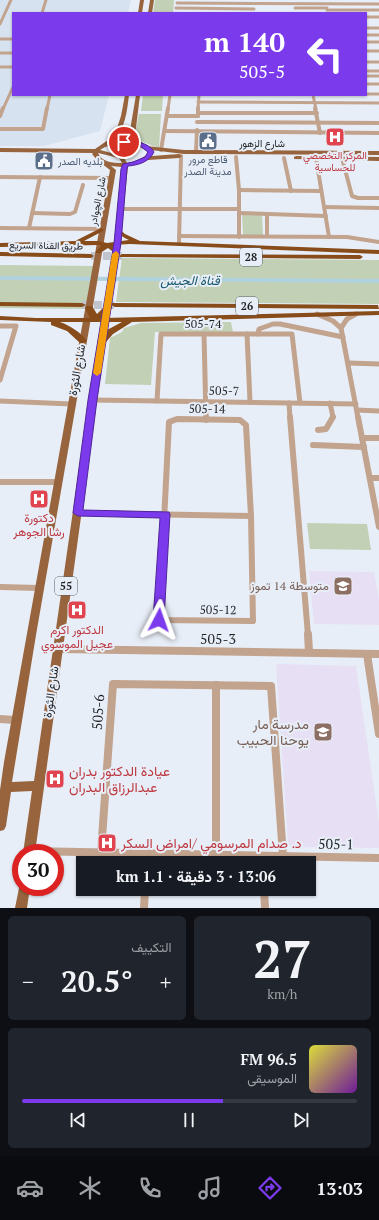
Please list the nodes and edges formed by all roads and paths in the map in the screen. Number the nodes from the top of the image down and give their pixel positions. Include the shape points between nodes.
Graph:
1 (11, 0) edge
2 (46, 0) edge
3 (142, 0) edge
4 (152, 0) edge
5 (177, 2) edge
6 (241, 2) edge
7 (300, 2) edge
8 (357, 2) edge
9 (369, 2) edge
10 (326, 4) junction
11 (379, 4) edge
12 (254, 6) junction
13 (176, 8) junction
14 (312, 8) junction
15 (328, 10) edge
16 (379, 10) edge
17 (42, 12) edge
18 (140, 12) edge
19 (150, 12) edge
20 (176, 12) edge
21 (254, 12) edge
22 (313, 12) edge
23 (368, 17) edge
24 (379, 17) edge
25 (0, 24) edge
26 (367, 28) edge
27 (373, 28) junction
28 (379, 28) edge
29 (367, 35) edge
30 (379, 36) edge
31 (0, 39) edge
32 (12, 39) edge
33 (367, 42) edge
34 (379, 42) edge
35 (368, 51) edge
36 (379, 51) edge
37 (0, 53) edge
38 (12, 53) edge
39 (367, 54) edge
40 (379, 54) edge
41 (367, 62) edge
42 (379, 62) edge
43 (0, 67) edge
44 (12, 67) edge
45 (367, 71) edge
46 (379, 73) edge
47 (367, 76) edge
48 (367, 84) edge
49 (379, 84) edge
50 (12, 89) edge
51 (367, 94) edge
52 (379, 94) edge
53 (50, 96) edge
54 (127, 96) edge
55 (138, 96) edge
56 (170, 96) edge
57 (199, 96) edge
58 (249, 96) edge
59 (313, 96) edge
60 (198, 102) junction
61 (250, 102) junction
62 (262, 102) junction
63 (315, 102) junction
64 (379, 103) edge
65 (248, 113) junction
66 (263, 113) junction
67 (317, 113) junction
68 (198, 115) junction
69 (0, 116) edge
70 (167, 116) junction
71 (197, 122) junction
72 (249, 122) junction
73 (264, 122) junction
74 (318, 123) junction
75 (379, 123) edge
76 (0, 129) edge
77 (165, 131) junction
78 (197, 132) junction
79 (265, 133) junction
80 (320, 133) junction
81 (379, 134) edge
82 (106, 145) junction
83 (144, 146) junction
84 (0, 150) edge
85 (161, 150) junction
86 (96, 151) junction
87 (196, 152) junction
88 (17, 153) junction
89 (379, 153) edge
90 (0, 156) edge
91 (181, 156) junction
92 (236, 157) junction
93 (148, 158) junction
94 (284, 158) junction
95 (316, 158) junction
96 (342, 158) junction
97 (379, 159) edge
98 (103, 162) junction
99 (125, 165) junction
100 (0, 177) edge
101 (40, 177) junction
102 (111, 178) junction
103 (83, 186) dead end
104 (238, 190) junction
105 (291, 191) junction
106 (321, 191) junction
107 (379, 198) edge
108 (324, 207) junction
109 (379, 208) edge
110 (120, 209) junction
111 (180, 209) junction
112 (239, 211) junction
113 (32, 213) junction
114 (267, 214) junction
115 (326, 216) junction
116 (0, 228) edge
117 (29, 228) junction
118 (101, 229) junction
119 (118, 230) junction
120 (267, 234) dead end
121 (239, 237) junction
122 (329, 237) junction
123 (179, 240) junction
124 (379, 242) edge
125 (69, 243) junction
126 (150, 243) junction
127 (0, 245) edge
128 (109, 247) junction
129 (379, 252) edge
130 (0, 254) edge
131 (91, 256) tunnel mouth
132 (379, 257) edge
133 (0, 304) edge
134 (115, 305) tunnel mouth
135 (86, 307) junction
136 (379, 307) edge
137 (108, 308) joint
138 (379, 313) edge
139 (317, 314) junction
140 (356, 314) junction
141 (0, 318) edge
142 (97, 318) junction
143 (36, 320) junction
144 (132, 320) junction
145 (0, 326) edge
146 (341, 328) junction
147 (204, 334) junction
148 (246, 334) junction
149 (258, 334) junction
150 (343, 337) junction
151 (103, 340) junction
152 (83, 341) junction
153 (348, 363) junction
154 (379, 364) edge
155 (0, 380) edge
156 (93, 400) junction
157 (157, 401) junction
158 (0, 402) edge
159 (204, 402) junction
160 (250, 402) junction
161 (289, 403) junction
162 (300, 403) junction
163 (330, 403) junction
164 (71, 404) junction
165 (356, 407) junction
166 (379, 411) edge
167 (206, 420) junction
168 (318, 430) dead end
169 (362, 438) junction
170 (379, 438) edge
171 (313, 445) dead end
172 (364, 447) junction
173 (370, 478) junction
174 (379, 478) edge
175 (0, 482) edge
176 (58, 482) junction
177 (78, 513) junction
178 (165, 514) junction
179 (251, 516) junction
180 (379, 527) edge
181 (0, 587) edge
182 (39, 588) junction
183 (57, 649) junction
184 (309, 652) junction
185 (367, 654) junction
186 (379, 654) edge
187 (216, 685) junction
188 (0, 719) edge
189 (15, 720) junction
190 (379, 734) edge
191 (38, 786) junction
192 (6, 787) junction
193 (0, 826) edge
194 (30, 844) edge
195 (64, 852) edge
196 (101, 852) junction
197 (147, 853) junction
198 (216, 854) junction
199 (147, 856) edge
200 (234, 856) edge
201 (283, 856) edge
202 (316, 857) edge
203 (379, 858) edge
204 (23, 896) edge
205 (145, 896) edge
206 (264, 896) edge
207 (21, 908) edge
208 (144, 908) edge
209 (265, 908) edge

1 - 25 street
2 - 17 street
3 - 18 main road
4 - 19 main road
5 - 6 street
5 - 13 street
6 - 12 street
7 - 10 street
7 - 12 street
8 - 9 street
8 - 10 street
9 - 11 street
10 - 15 street
12 - 13 street
12 - 14 street
12 - 21 street
13 - 20 street
14 - 15 street
14 - 22 street
15 - 16 street
23 - 24 street
23 - 27 street
26 - 27 street
27 - 28 street
29 - 30 street
31 - 32 street
33 - 34 street
35 - 36 street
37 - 38 street
39 - 40 street
41 - 42 street
43 - 44 street
45 - 46 street
46 - 47 street
48 - 49 street
50 - 69 street
51 - 52 street
53 - 76 street via 43,129
54 - 82 main road via 121,127 115,138
55 - 83 main road via 132,136
56 - 70 street
57 - 60 street
58 - 61 street
59 - 63 street
60 - 61 street
60 - 68 street
61 - 62 street
62 - 63 street
62 - 66 street
63 - 64 street
63 - 67 street
65 - 66 street
65 - 68 street
65 - 72 street
66 - 67 street
66 - 73 street
67 - 74 street
68 - 70 street
68 - 71 street
70 - 77 street
71 - 72 street
71 - 78 street
72 - 73 street
73 - 74 street
73 - 79 street
74 - 75 street
74 - 80 street
77 - 78 street
77 - 85 street
78 - 79 street
78 - 87 street
79 - 80 street
80 - 81 street
82 - 83 main road, شارع الزهور via 124,142
82 - 86 main road
83 - 85 main road, شارع الزهور
83 - 93 main road via 151,152
84 - 88 main road
85 - 87 main road, شارع الزهور
86 - 88 main road
86 - 98 main road via 95,154
86 - 99 main road via 117,155 124,160
87 - 89 main road, شارع الزهور
88 - 90 main road
88 - 98 main road via 84,156
91 - 92 main road, شارع الزهور
91 - 93 main road, شارع الزهور
91 - 111 street
92 - 94 main road, شارع الزهور
92 - 104 street
93 - 99 main road, شارع الزهور
94 - 95 main road, شارع الزهور
94 - 105 street
95 - 96 main road, شارع الزهور
95 - 106 street
96 - 97 main road, شارع الزهور
96 - 107 street via 352,196
98 - 99 main road
98 - 102 main road, شارع الچوادر via 113,170
99 - 110 main road, شارع الچوادر
100 - 101 street
101 - 102 street
101 - 113 street
102 - 118 main road, شارع الچوادر
103 - 113 street via 75,212
104 - 105 street
104 - 112 street
105 - 106 street
106 - 108 street
108 - 109 street
108 - 115 street
110 - 111 street
110 - 119 main road, شارع الچوادر
111 - 112 street
111 - 123 street
112 - 114 street
112 - 121 street
113 - 117 street
114 - 115 street
114 - 120 street
115 - 122 street
116 - 117 street
117 - 118 street
118 - 125 highway via 88,238
118 - 128 main road, شارع الچوادر
119 - 126 highway via 130,238
119 - 128 main road, شارع الچوادر
121 - 122 street
121 - 123 street
122 - 124 street via 351,237
123 - 126 highway
123 - 129 highway
125 - 127 highway
125 - 128 highway
126 - 128 highway
128 - 132 highway, 28
128 - 135 main road
128 - 137 main road
130 - 131 highway, طريق القناة السريع
133 - 135 highway
134 - 136 highway, 26
135 - 142 highway
137 - 142 highway
138 - 140 highway
139 - 140 highway
139 - 144 highway
139 - 146 street
140 - 146 street via 347,319
141 - 143 highway
142 - 143 highway
142 - 144 highway
142 - 151 main road, شارع الثورة / 55
142 - 152 main road, شارع الثورة / 55
143 - 152 highway via 70,329
144 - 151 highway via 119,325
145 - 155 street via 16,326
146 - 150 street
147 - 148 street, 505-74
147 - 157 street, 505-74 via 160,334
147 - 159 street
148 - 149 street, 505-74
148 - 160 street
149 - 150 street via 259,329 272,324
149 - 162 street, 505-74 via 292,334
150 - 153 street
151 - 156 main road, شارع الثورة / 55
152 - 164 main road, شارع الثورة / 55
153 - 154 street
153 - 165 street
156 - 157 street, 505-7
156 - 177 main road, شارع الثورة / 55
157 - 159 street, 505-7
158 - 164 street
159 - 160 street, 505-7
159 - 167 street
160 - 161 street, 505-7
161 - 162 street, 505-7
161 - 184 street
162 - 163 street, 505-7
163 - 165 street, 505-7
163 - 168 street via 333,417 326,429
164 - 176 main road, شارع الثورة / 55
165 - 166 street, 505-7
165 - 169 street
167 - 178 street, 505-14 via 177,419 169,422
167 - 179 street, 505-14 via 240,420 246,425
169 - 170 street
169 - 172 street
171 - 172 street
172 - 173 street
173 - 174 street
173 - 180 street
175 - 176 street
176 - 182 main road, شارع الثورة / 55
177 - 178 street
177 - 183 main road, شارع الثورة / 55
178 - 179 street
178 - 179 street, 505-12 via 159,620 252,621
181 - 182 street
182 - 189 main road, شارع الثورة / 55
183 - 184 street, 505-3
183 - 191 main road, شارع الثورة / 55
184 - 185 street, 505-3
185 - 186 street, 505-3
185 - 190 street
187 - 196 street, 505-6 via 113,684
187 - 198 street
187 - 201 street, 505-6 via 271,686
188 - 189 street
189 - 192 main road, شارع الثورة / 55
191 - 192 main road
191 - 194 main road, شارع الثورة / 55
192 - 193 main road, شارع الثورة / 55
195 - 196 street, 505-1
196 - 197 street, 505-1
197 - 198 street, 505-1
197 - 199 street
198 - 200 street, 505-1
202 - 203 street, 505-1
204 - 207 main road
205 - 208 street
206 - 209 street

